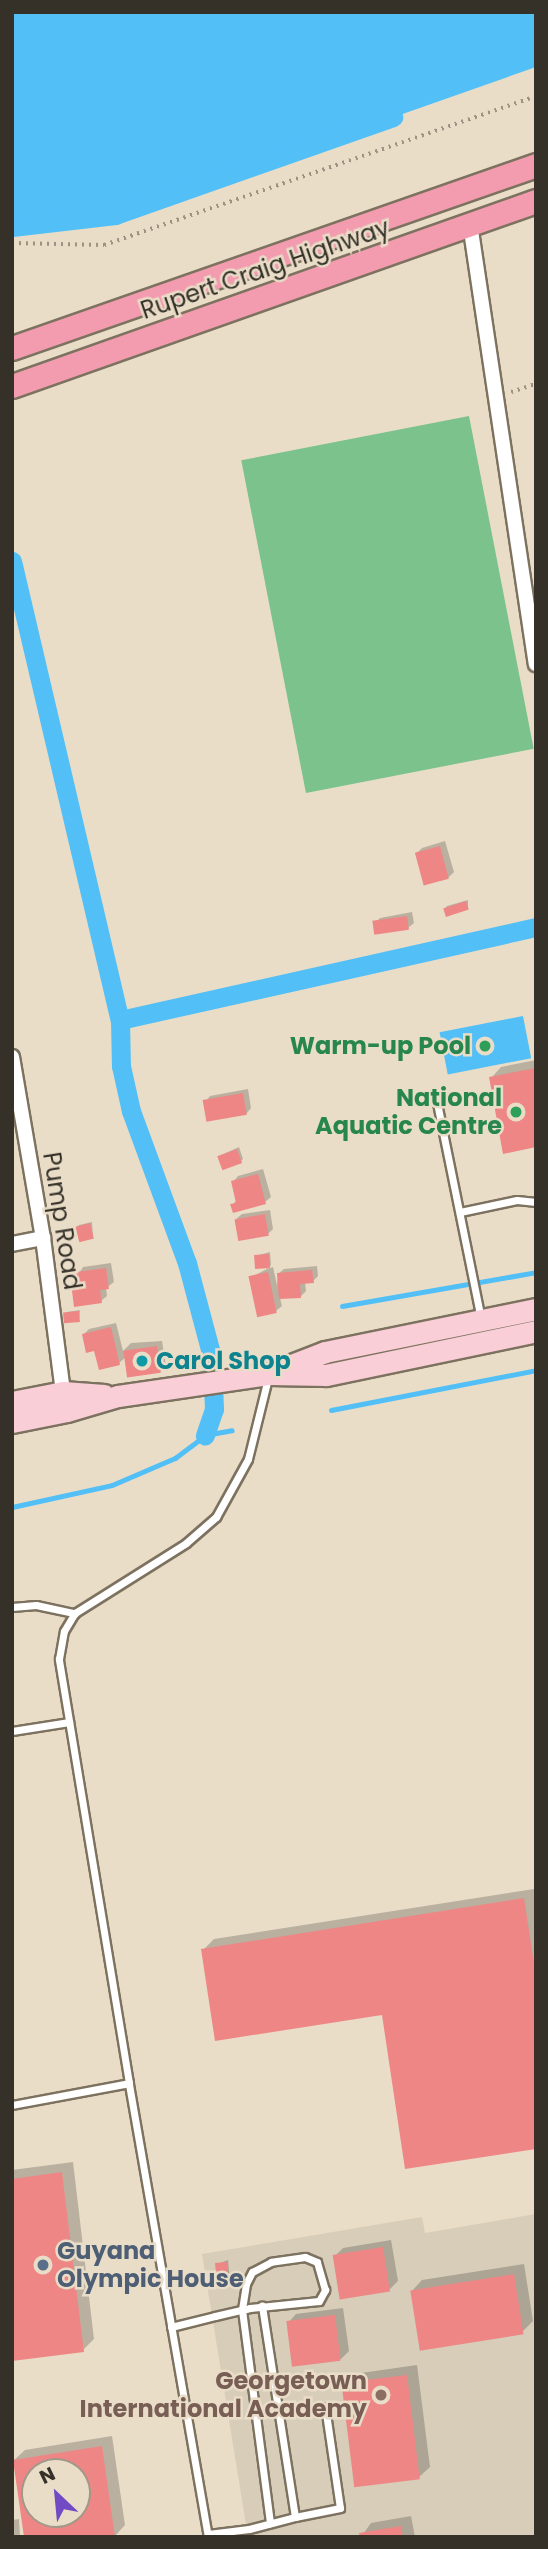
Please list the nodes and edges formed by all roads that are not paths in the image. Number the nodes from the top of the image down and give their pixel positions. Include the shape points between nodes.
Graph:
1 (536, 165) edge
2 (536, 201) edge
3 (470, 224) junction
4 (12, 348) edge
5 (12, 386) edge
6 (536, 664) edge
7 (12, 1057) edge
8 (435, 1093) dead end
9 (536, 1202) edge
10 (460, 1212) junction
11 (43, 1238) junction
12 (12, 1244) edge
13 (536, 1309) edge
14 (480, 1314) junction
15 (536, 1331) edge
16 (262, 1375) junction
17 (63, 1392) junction
18 (124, 1395) junction
19 (12, 1402) edge
20 (12, 1422) edge
21 (12, 1607) edge
22 (75, 1614) junction
23 (69, 1722) junction
24 (12, 1731) edge
25 (129, 2083) junction
26 (12, 2105) edge
27 (262, 2306) junction
28 (242, 2310) junction
29 (171, 2327) junction
30 (325, 2407) dead end
31 (295, 2517) junction
32 (270, 2523) junction
33 (208, 2535) edge

1 - 4 main road, Rupert Craig Highway
2 - 3 main road, Rupert Craig Highway
3 - 5 main road, Rupert Craig Highway
3 - 6 street
7 - 11 street, Pump Road
8 - 10 lane
9 - 10 lane via 517,1200
10 - 14 lane
11 - 12 street
11 - 17 street, Pump Road
13 - 14 main road
14 - 16 main road via 325,1352
15 - 16 main road via 326,1375
16 - 18 main road
16 - 22 lane via 248,1459 216,1517 186,1543
17 - 18 main road
17 - 19 main road
18 - 20 main road
21 - 22 lane via 36,1605
22 - 23 lane via 64,1631 59,1659
23 - 24 lane
23 - 25 lane
25 - 26 lane
25 - 29 lane
27 - 28 lane
27 - 28 lane via 319,2301 325,2290 317,2262 305,2257 271,2262 252,2272
27 - 31 lane
28 - 29 lane
28 - 32 lane
29 - 33 lane
30 - 31 lane via 340,2508
31 - 32 lane
32 - 33 lane

